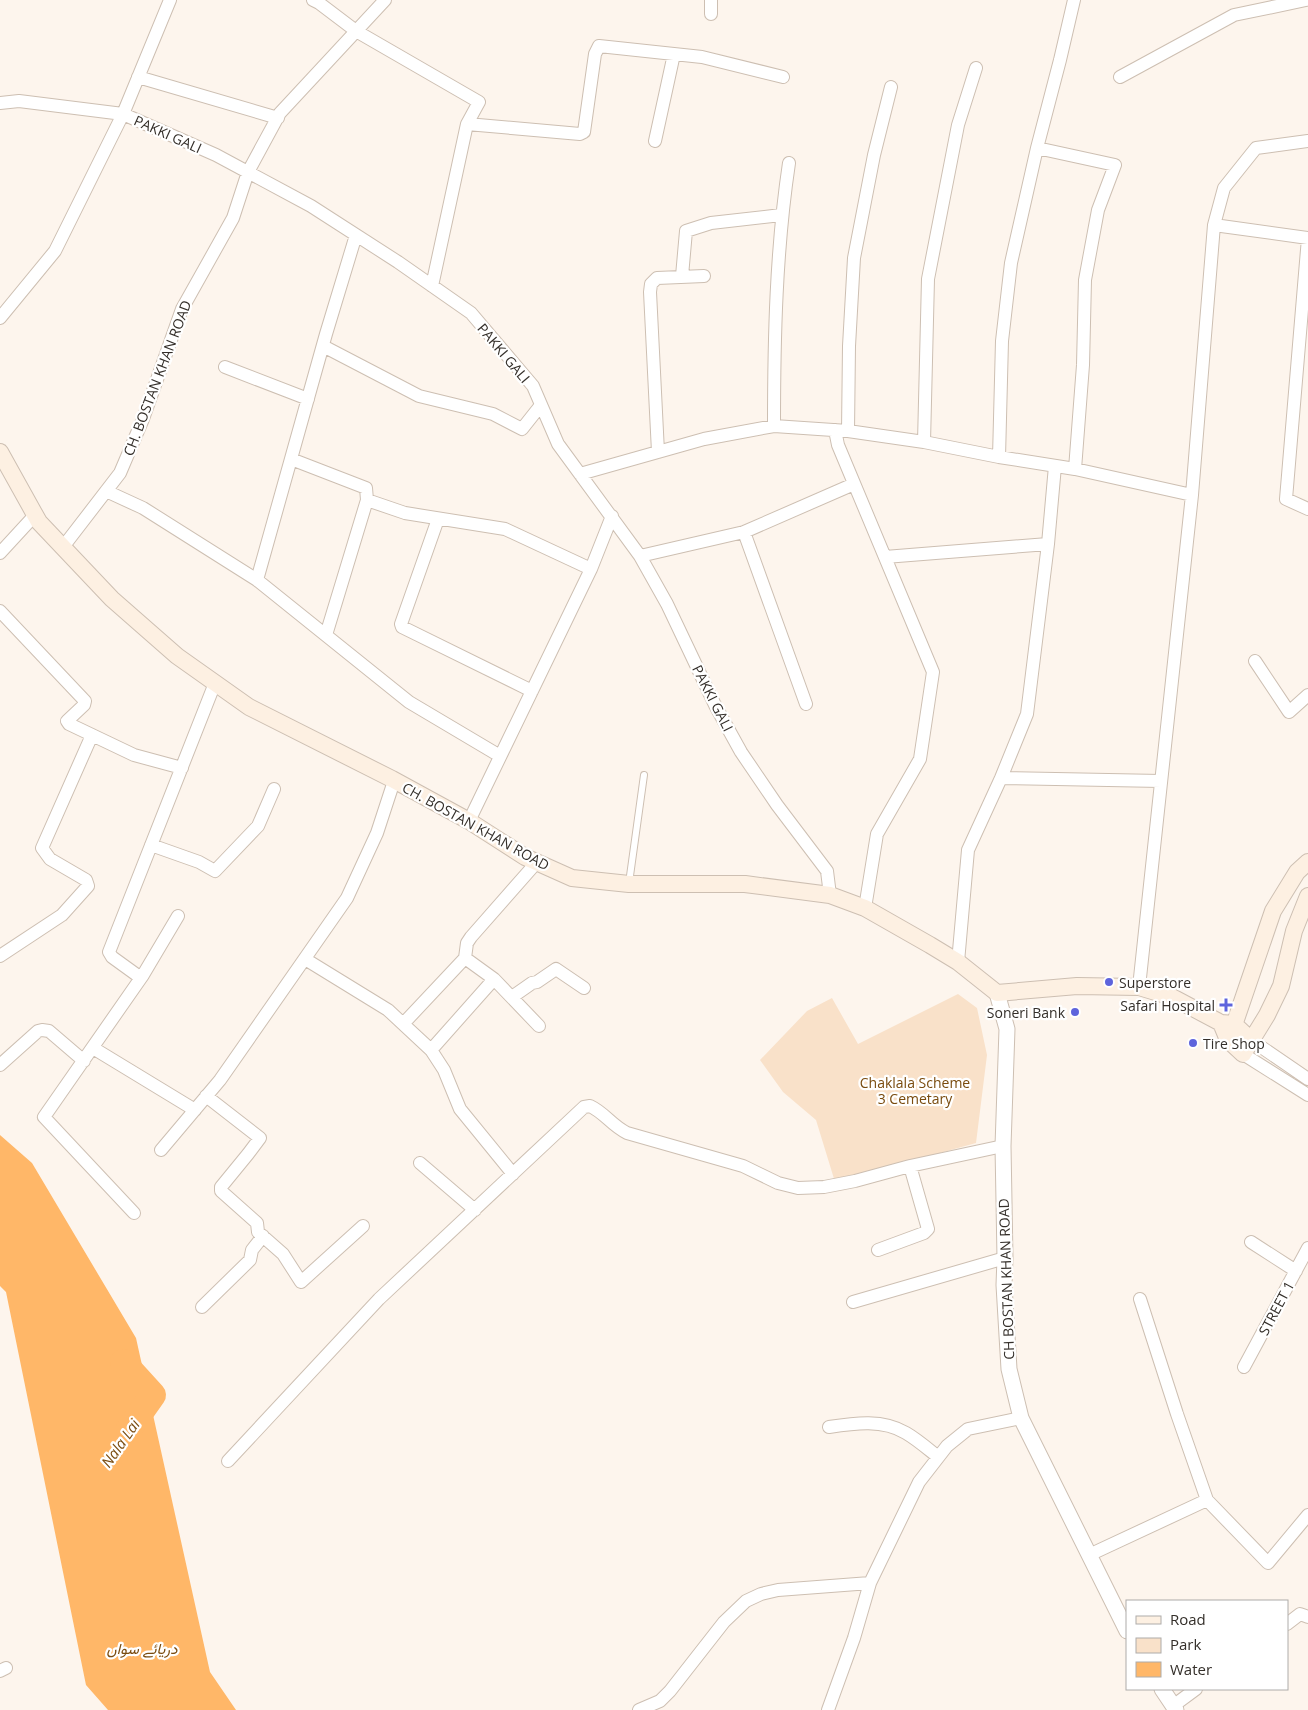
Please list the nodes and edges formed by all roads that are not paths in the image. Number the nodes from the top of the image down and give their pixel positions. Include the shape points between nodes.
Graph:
1 (170, 0) edge
2 (313, 0) edge
3 (385, 0) edge
4 (710, 0) edge
5 (1074, 0) edge
6 (1306, 0) edge
7 (711, 14) dead end
8 (356, 31) junction
9 (674, 54) junction
10 (976, 68) dead end
11 (138, 77) junction
12 (1120, 77) dead end
13 (783, 78) dead end
14 (891, 87) dead end
15 (0, 103) edge
16 (123, 114) junction
17 (278, 118) junction
18 (468, 124) junction
19 (654, 141) dead end
20 (1308, 141) edge
21 (1037, 148) junction
22 (789, 163) dead end
23 (248, 172) junction
24 (781, 215) junction
25 (1214, 225) junction
26 (356, 235) junction
27 (1308, 238) edge
28 (682, 276) junction
29 (704, 276) dead end
30 (432, 286) junction
31 (0, 318) edge
32 (323, 346) junction
33 (225, 367) dead end
34 (308, 399) junction
35 (541, 405) junction
36 (774, 426) junction
37 (841, 430) junction
38 (924, 442) junction
39 (0, 452) edge
40 (658, 452) junction
41 (999, 457) junction
42 (291, 460) junction
43 (1055, 466) junction
44 (1075, 469) junction
45 (580, 474) junction
46 (854, 484) junction
47 (106, 491) junction
48 (1192, 495) junction
49 (367, 500) junction
50 (1308, 509) edge
51 (35, 515) junction
52 (612, 516) junction
53 (438, 518) junction
54 (744, 532) junction
55 (1048, 544) junction
56 (63, 547) junction
57 (0, 553) edge
58 (640, 556) junction
59 (885, 556) junction
60 (591, 569) junction
61 (257, 580) junction
62 (0, 611) edge
63 (326, 635) junction
64 (1255, 661) dead end
65 (215, 683) junction
66 (532, 691) junction
67 (1308, 695) edge
68 (806, 704) dead end
69 (92, 735) junction
70 (500, 756) junction
71 (182, 768) junction
72 (644, 775) dead end
73 (1002, 778) junction
74 (1161, 780) junction
75 (394, 781) junction
76 (274, 789) dead end
77 (468, 821) junction
78 (151, 845) junction
79 (537, 862) junction
80 (1308, 862) edge
81 (629, 884) junction
82 (830, 895) junction
83 (1308, 896) edge
84 (865, 908) junction
85 (178, 916) dead end
86 (0, 956) edge
87 (465, 958) junction
88 (305, 959) junction
89 (958, 962) junction
90 (141, 978) junction
91 (494, 979) junction
92 (1139, 987) junction
93 (584, 988) dead end
94 (997, 993) junction
95 (512, 998) junction
96 (403, 1024) junction
97 (1227, 1024) junction
98 (539, 1026) dead end
99 (1247, 1047) junction
100 (93, 1048) junction
101 (431, 1050) junction
102 (84, 1061) junction
103 (0, 1065) edge
104 (1308, 1079) edge
105 (1308, 1095) edge
106 (206, 1096) junction
107 (195, 1110) junction
108 (1002, 1146) junction
109 (161, 1150) dead end
110 (420, 1163) dead end
111 (910, 1166) junction
112 (513, 1174) junction
113 (475, 1210) junction
114 (134, 1213) dead end
115 (363, 1226) dead end
116 (263, 1236) junction
117 (1251, 1242) dead end
118 (1308, 1248) edge
119 (878, 1250) dead end
120 (1005, 1258) junction
121 (1296, 1271) junction
122 (1140, 1299) dead end
123 (853, 1302) dead end
124 (202, 1307) dead end
125 (1244, 1367) dead end
126 (1021, 1418) junction
127 (829, 1427) dead end
128 (938, 1457) junction
129 (228, 1461) dead end
130 (1207, 1500) junction
131 (1308, 1516) edge
132 (1089, 1555) junction
133 (870, 1582) junction
134 (1308, 1617) edge
135 (1288, 1623) edge
136 (1126, 1629) edge
137 (1163, 1690) edge
138 (1195, 1690) edge
139 (1174, 1708) edge
140 (639, 1710) edge
141 (828, 1710) edge

1 - 11 street
2 - 8 street
3 - 8 street, CH. BOSTAN KHAN ROAD
4 - 7 street
5 - 21 street
6 - 12 street via 1234,14
8 - 17 street, CH. BOSTAN KHAN ROAD
8 - 18 street via 478,102
9 - 13 street via 702,56
9 - 18 street via 599,46 595,54 584,132 580,134
9 - 19 street
10 - 38 street via 958,125 928,279
11 - 16 street
11 - 17 street
14 - 37 street via 854,258
15 - 16 street, PAKKI GALI via 19,101
16 - 23 street, PAKKI GALI
16 - 31 street via 55,251
17 - 23 street, CH. BOSTAN KHAN ROAD
18 - 30 street
20 - 25 street via 1256,148 1224,188
21 - 41 street via 1011,263 1002,341
21 - 44 street via 1115,165 1098,210 1085,280
22 - 24 street
23 - 26 street, PAKKI GALI
23 - 47 street, CH. BOSTAN KHAN ROAD via 233,218 182,309 120,473
24 - 28 street via 711,223 686,231
24 - 36 street via 774,342
25 - 27 street
25 - 48 street
26 - 30 street, PAKKI GALI
26 - 32 street
27 - 50 street via 1286,499
28 - 29 street
28 - 40 street via 657,278 651,284
30 - 35 street, PAKKI GALI via 470,313 532,386
32 - 34 street
32 - 35 street via 419,396 493,414 522,429
33 - 34 street
34 - 42 street
35 - 45 street, PAKKI GALI via 558,444
36 - 37 street
36 - 40 street via 704,439
37 - 38 street
37 - 46 street via 838,446
38 - 41 street
39 - 51 main road, CH. BOSTAN KHAN ROAD
40 - 45 street
41 - 43 street
42 - 49 street via 366,488
42 - 61 street
43 - 44 street
43 - 55 street
44 - 48 street
45 - 52 street, PAKKI GALI
46 - 54 street
46 - 59 street
47 - 56 street, CH. BOSTAN KHAN ROAD
47 - 61 street via 143,508
48 - 74 street
49 - 53 street via 405,513
49 - 63 street
51 - 56 main road, CH. BOSTAN KHAN ROAD
51 - 57 street
52 - 58 street, PAKKI GALI
52 - 60 street
53 - 60 street via 505,529
53 - 66 street via 402,627
54 - 58 street
54 - 68 street
55 - 59 street
55 - 73 street via 1027,714
56 - 65 main road, CH. BOSTAN KHAN ROAD via 112,599 177,656
58 - 82 street, PAKKI GALI via 741,752 827,871
59 - 84 street via 933,672 920,759 877,834
60 - 66 street
61 - 63 street
62 - 69 street via 85,701 67,721
63 - 70 street via 409,702
64 - 67 street via 1289,712
65 - 71 street
65 - 75 main road, CH. BOSTAN KHAN ROAD via 249,707
66 - 70 street
69 - 71 street via 134,755
69 - 86 street via 42,848 50,859 86,880 88,886 62,915
70 - 77 street
71 - 78 street
72 - 81 lane
73 - 74 street
73 - 89 street via 968,850
74 - 92 street
75 - 77 main road, CH. BOSTAN KHAN ROAD
75 - 88 street via 377,833 347,898
76 - 78 street via 258,826 215,871
77 - 79 main road, CH. BOSTAN KHAN ROAD
78 - 90 street via 109,952
79 - 81 main road, CH. BOSTAN KHAN ROAD via 572,878
79 - 87 street via 471,937
80 - 97 main road via 1297,872 1273,911
81 - 82 main road, CH. BOSTAN KHAN ROAD via 745,884
82 - 84 main road, CH. BOSTAN KHAN ROAD
83 - 99 main road via 1294,931 1280,986
84 - 89 main road, CH. BOSTAN KHAN ROAD
85 - 90 street
87 - 91 street
87 - 96 street
88 - 96 street via 388,1010
88 - 106 street
89 - 94 main road, CH. BOSTAN KHAN ROAD
90 - 100 street
91 - 95 street
91 - 101 street
92 - 94 main road via 1077,986
92 - 97 main road via 1172,997
93 - 95 street via 556,969
94 - 108 street, CH BOSTAN KHAN ROAD via 1006,1029
95 - 98 street
96 - 101 street
97 - 99 main road
97 - 99 main road via 1228,1040
99 - 104 street
99 - 105 street
100 - 102 street
100 - 107 street
101 - 112 street via 444,1070 460,1109
102 - 103 street via 48,1031 42,1030
102 - 114 street via 44,1117
106 - 107 street
106 - 116 street via 260,1138 221,1191 257,1222 256,1229
107 - 109 street
108 - 111 street
108 - 120 street, CH BOSTAN KHAN ROAD
110 - 113 street
111 - 112 street via 855,1182 824,1188 798,1188 778,1183 743,1166 627,1133 590,1106 584,1107
111 - 119 street via 928,1229
112 - 113 street
113 - 129 street via 379,1299
115 - 116 street via 301,1282 282,1254
116 - 124 street via 252,1250 250,1260
117 - 121 street
118 - 121 street, STREET 1
120 - 123 street
120 - 126 street, CH BOSTAN KHAN ROAD via 1009,1369
121 - 125 street, STREET 1
122 - 130 street
126 - 128 street via 968,1429
126 - 132 street, CH BOSTAN KHAN ROAD
127 - 128 street via 856,1422 879,1424 904,1432
128 - 133 street via 919,1482
130 - 131 street via 1268,1563
130 - 132 street
132 - 136 street, CH BOSTAN KHAN ROAD
133 - 140 street via 778,1590 746,1601 724,1622 670,1691 660,1701
133 - 141 street
134 - 135 street via 1300,1614
137 - 139 street
138 - 139 street

